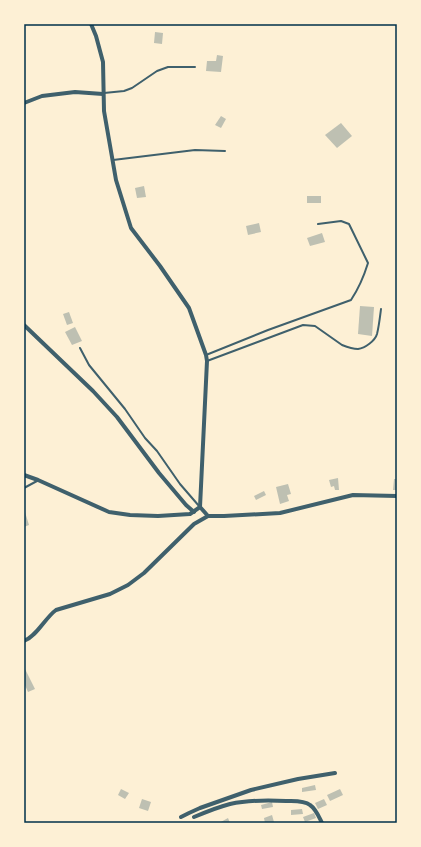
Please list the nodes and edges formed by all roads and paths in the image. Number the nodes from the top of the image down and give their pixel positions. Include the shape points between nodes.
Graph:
1 (91, 24) edge
2 (195, 67) dead end
3 (103, 94) junction
4 (24, 104) edge
5 (225, 151) dead end
6 (113, 160) junction
7 (318, 224) dead end
8 (381, 309) dead end
9 (24, 325) edge
10 (80, 348) dead end
11 (206, 355) junction
12 (207, 361) junction
13 (24, 475) edge
14 (38, 480) junction
15 (24, 488) edge
16 (397, 496) edge
17 (200, 507) junction
18 (194, 512) junction
19 (208, 516) junction
20 (24, 641) edge
21 (335, 773) dead end
22 (194, 816) dead end
23 (181, 817) dead end
24 (322, 823) edge

1 - 3 street via 103,62
2 - 3 lane via 168,67 157,71 132,88
3 - 4 street via 75,92 42,96
3 - 6 street
5 - 6 lane via 195,150
6 - 11 street via 116,180 131,228 189,308
7 - 11 lane via 341,221 349,224 368,263 352,300
8 - 12 lane via 377,335 364,347 357,349 342,345 315,326 303,325
9 - 18 street via 117,417 159,473
10 - 17 lane via 89,365
11 - 12 street
12 - 17 street
13 - 14 street
14 - 15 lane
14 - 18 street via 109,512 158,516
16 - 19 street via 353,495 280,513
17 - 18 street
17 - 19 street
19 - 20 street via 194,524 144,573 128,585 110,594 56,610 32,637
21 - 23 street via 251,790
22 - 24 street via 242,802 296,801 310,805

